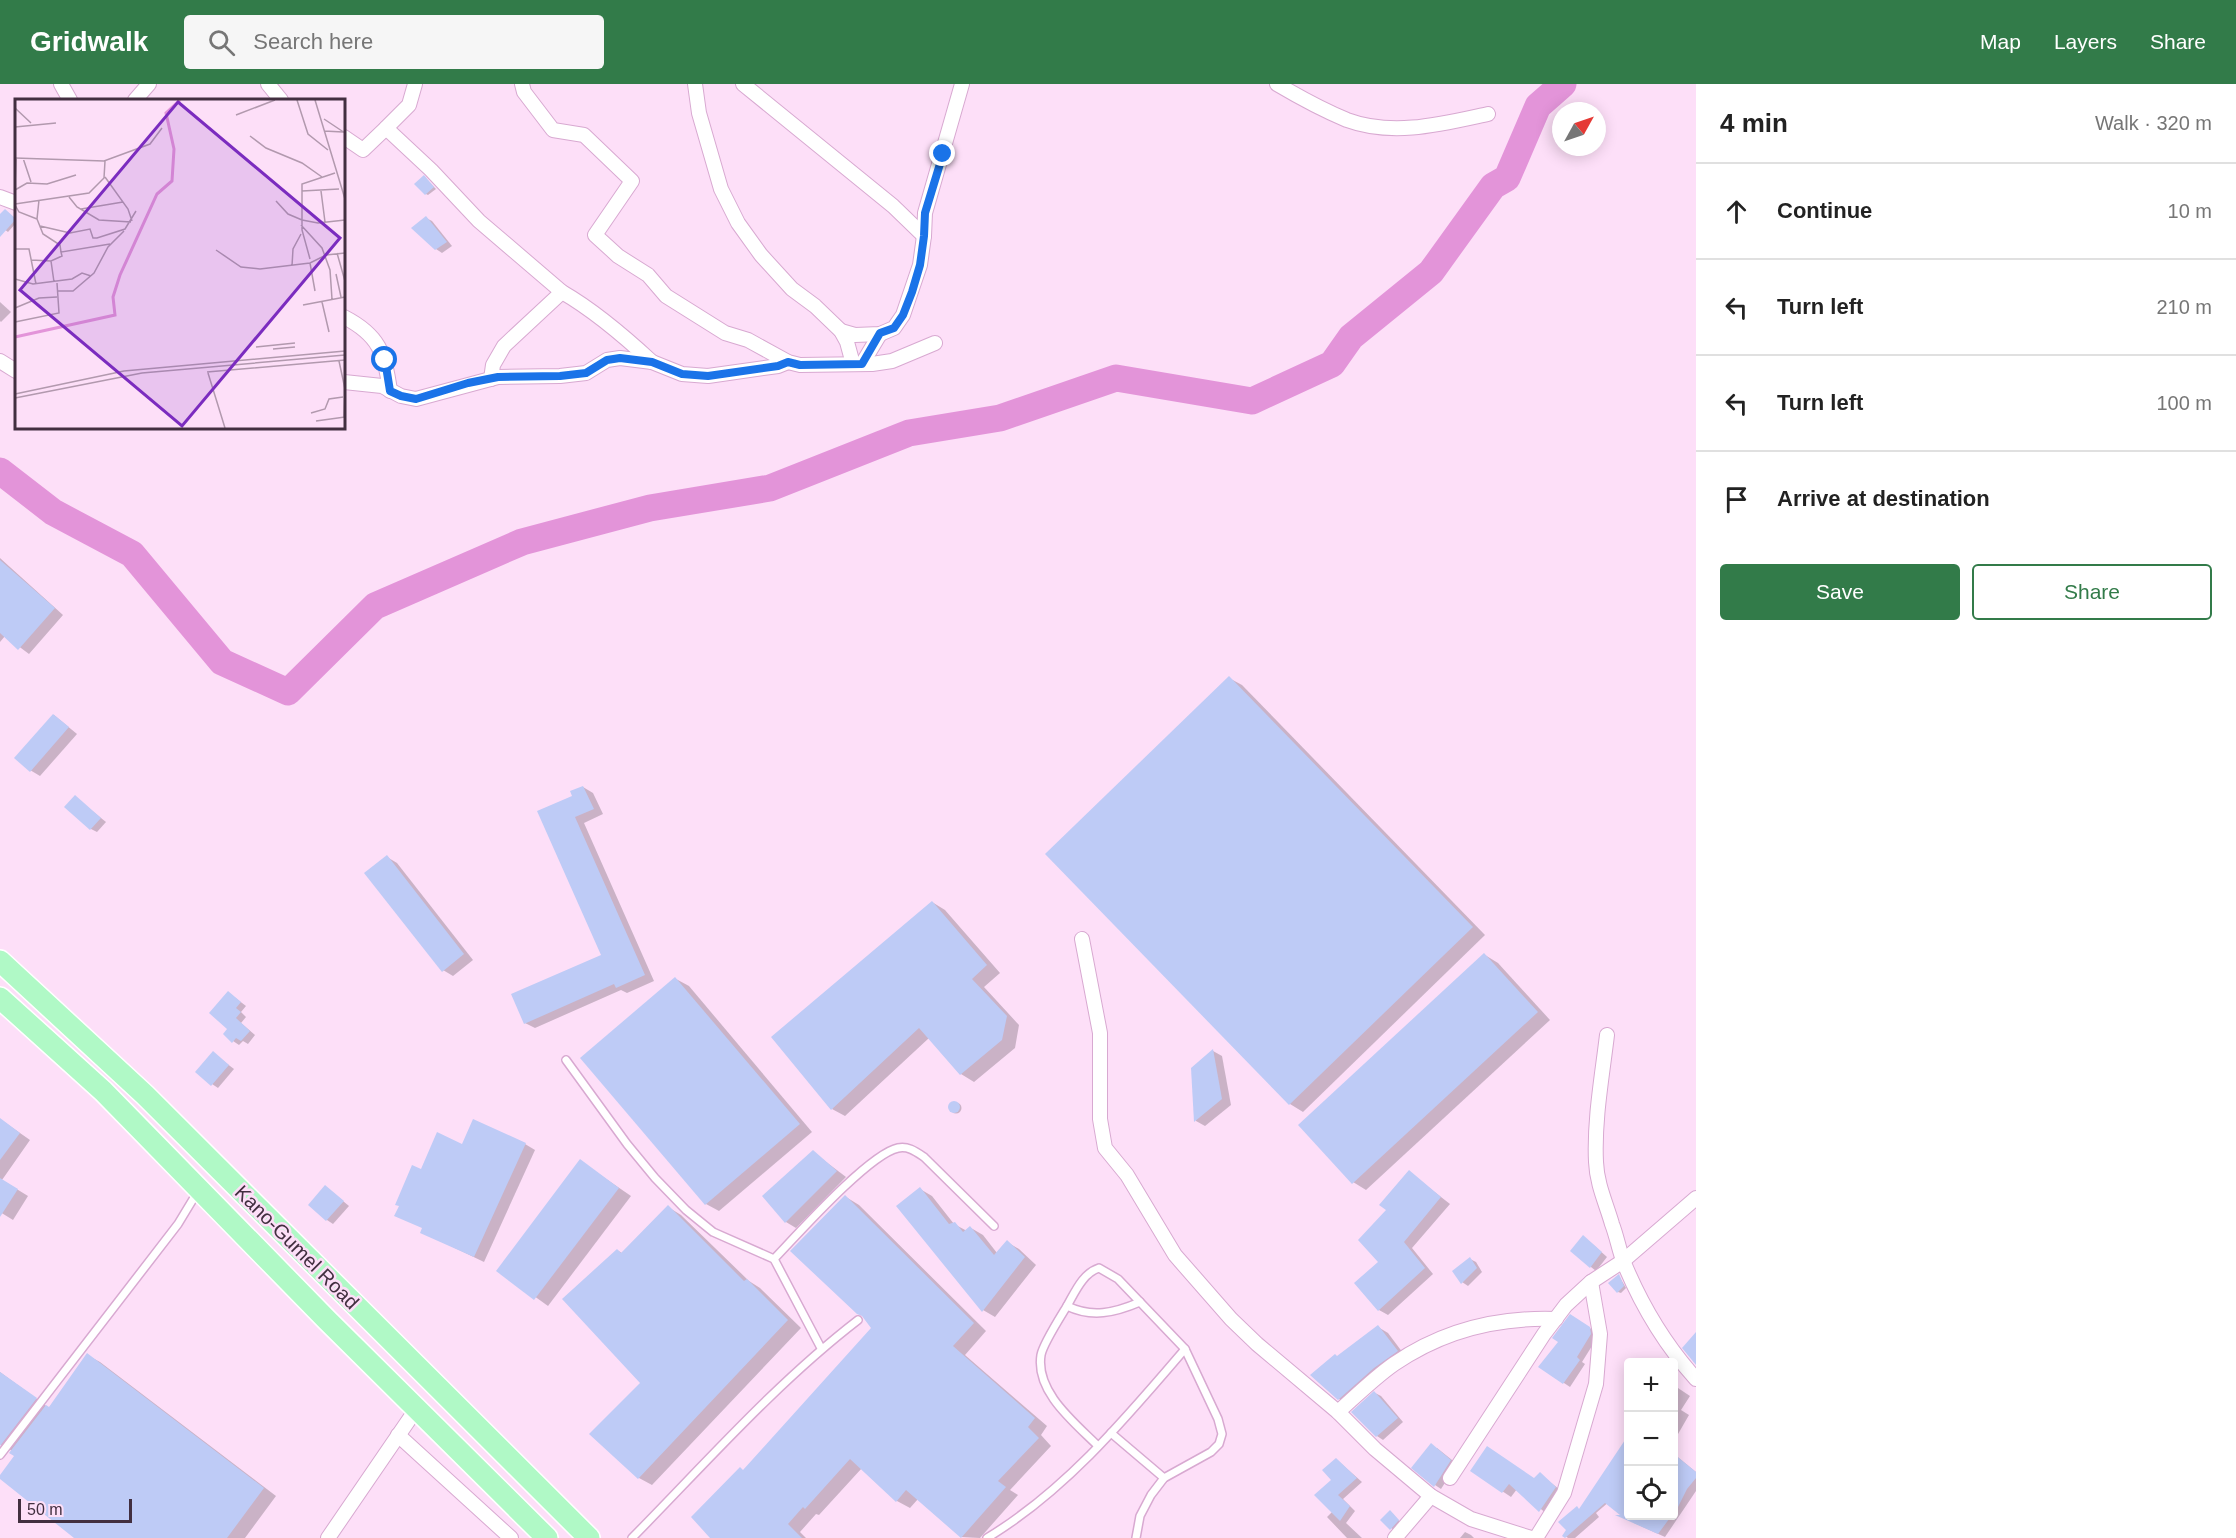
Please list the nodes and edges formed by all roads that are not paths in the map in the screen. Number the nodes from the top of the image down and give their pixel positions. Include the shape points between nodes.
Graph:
1 (62, 84) edge
2 (149, 84) edge
3 (268, 84) edge
4 (415, 84) edge
5 (522, 84) edge
6 (695, 84) edge
7 (742, 84) edge
8 (962, 84) edge
9 (1277, 84) edge
10 (70, 99) edge
11 (136, 99) edge
12 (280, 99) edge
13 (1488, 114) dead end
14 (386, 128) junction
15 (345, 138) edge
16 (0, 197) edge
17 (15, 203) edge
18 (924, 236) junction
19 (562, 292) junction
20 (345, 318) edge
21 (841, 331) junction
22 (880, 333) junction
23 (935, 342) dead end
24 (0, 362) edge
25 (652, 362) junction
26 (788, 362) junction
27 (857, 364) junction
28 (15, 370) edge
29 (491, 378) junction
30 (345, 382) edge
31 (390, 391) junction
32 (1082, 939) dead end
33 (0, 961) edge
34 (0, 998) edge
35 (1608, 1035) dead end
36 (566, 1060) dead end
37 (200, 1188) junction
38 (1696, 1198) edge
39 (994, 1226) dead end
40 (774, 1259) junction
41 (1623, 1261) junction
42 (1591, 1282) junction
43 (1140, 1302) junction
44 (1067, 1306) junction
45 (1556, 1319) junction
46 (858, 1320) dead end
47 (821, 1348) junction
48 (1185, 1350) junction
49 (1696, 1379) edge
50 (417, 1408) junction
51 (1338, 1412) junction
52 (1111, 1433) junction
53 (398, 1435) junction
54 (1098, 1446) junction
55 (0, 1455) edge
56 (1164, 1478) junction
57 (1449, 1478) dead end
58 (1431, 1496) junction
59 (328, 1538) edge
60 (510, 1538) edge
61 (547, 1538) edge
62 (589, 1538) edge
63 (632, 1538) edge
64 (987, 1538) edge
65 (1136, 1538) edge
66 (1395, 1538) edge
67 (1533, 1538) edge

1 - 10 street
2 - 11 street
3 - 12 street
4 - 14 street via 409,105
5 - 26 street via 553,130 584,135 632,181 595,235 648,275 666,296 725,333 748,340
6 - 21 street via 699,113 721,189 738,223 792,289
7 - 18 street via 893,206
8 - 18 street via 925,213
9 - 13 street via 1348,120 1377,127 1408,128
14 - 15 street via 363,150
14 - 19 street via 479,221
16 - 17 street
18 - 22 street via 920,265 903,315 894,328
19 - 25 street
19 - 29 street via 504,345
20 - 31 street via 369,333 380,347
21 - 22 street via 855,335
21 - 27 street
22 - 27 street
23 - 27 street via 892,361
24 - 28 street
25 - 26 street via 682,374 708,376
25 - 29 street via 620,358 607,360 586,373
26 - 27 street
29 - 31 street via 416,399
30 - 31 street via 382,386
32 - 51 street via 1100,1033 1100,1119 1105,1148 1127,1175 1175,1255 1223,1310
33 - 62 main road, Kano-Gumel Road via 153,1102
34 - 37 main road, Kano-Gumel Road via 103,1091
35 - 41 street via 1595,1161 1597,1184
36 - 40 lane via 654,1178 686,1210 713,1232
37 - 50 main road, Kano-Gumel Road
37 - 55 lane via 178,1224
38 - 41 street
39 - 40 lane via 924,1156 910,1148 897,1148 838,1193
40 - 47 lane
41 - 42 street
41 - 49 street via 1656,1325 1678,1360
42 - 45 street
42 - 67 street via 1600,1334 1596,1384 1564,1493
43 - 44 lane via 1113,1312 1093,1314
43 - 44 lane via 1118,1279 1099,1268 1088,1274
43 - 48 lane
44 - 54 lane via 1041,1353 1042,1370 1060,1407
45 - 51 street via 1498,1322 1431,1341 1393,1365
45 - 57 street
46 - 47 lane
47 - 63 lane
48 - 52 lane
48 - 56 lane via 1222,1434 1211,1452
50 - 53 street
50 - 61 main road, Kano-Gumel Road
51 - 58 street
52 - 54 lane
52 - 56 lane
53 - 59 street
53 - 60 street
54 - 64 lane via 1050,1492
56 - 65 lane via 1140,1516
58 - 66 street
58 - 67 street via 1471,1519

